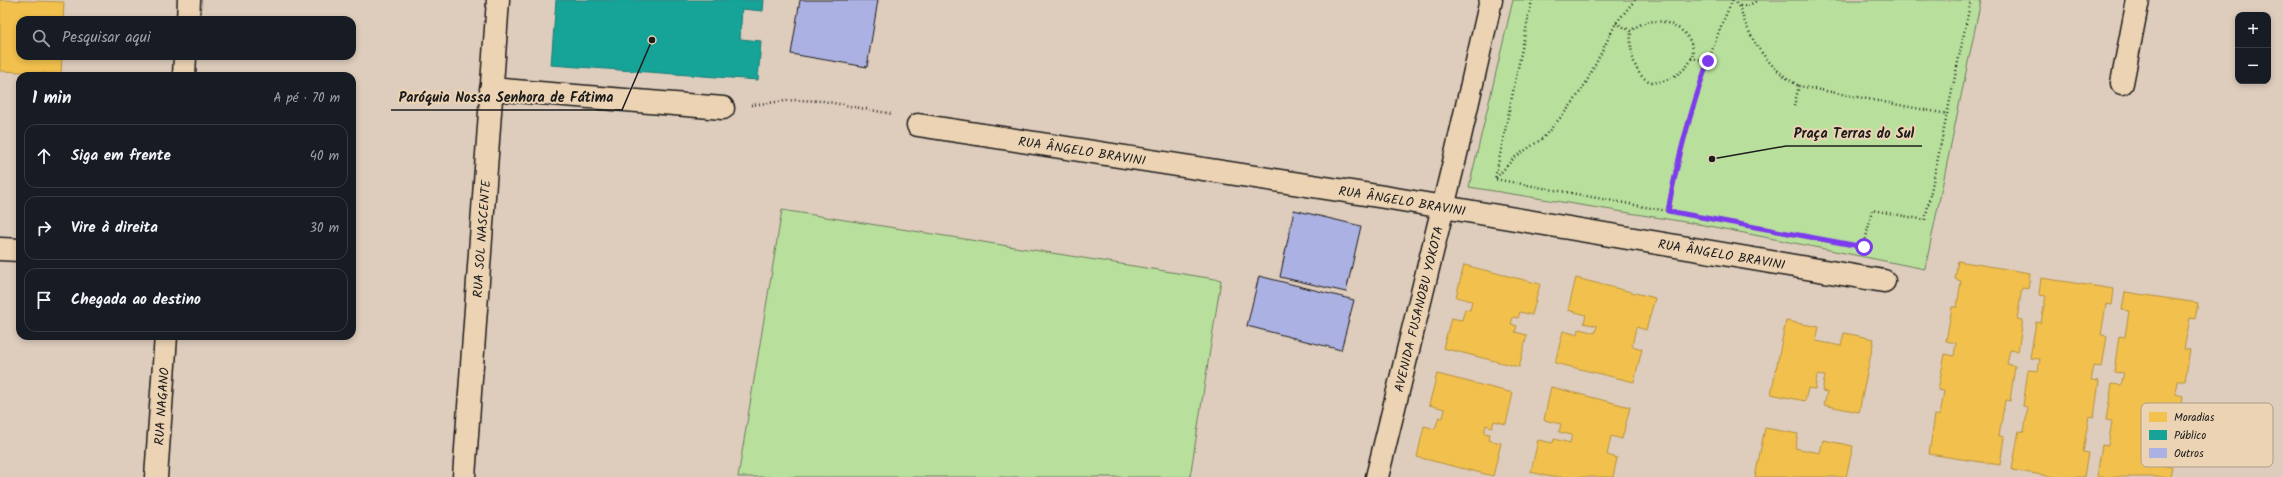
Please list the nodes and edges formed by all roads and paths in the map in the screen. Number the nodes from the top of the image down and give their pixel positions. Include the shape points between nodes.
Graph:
1 (189, 0) edge
2 (498, 0) edge
3 (1491, 0) edge
4 (1532, 0) edge
5 (1635, 0) edge
6 (1733, 0) edge
7 (1758, 0) edge
8 (1970, 0) edge
9 (2138, 0) edge
10 (1740, 6) junction
11 (188, 16) edge
12 (1659, 17) dead end
13 (1672, 20) dead end
14 (1616, 23) junction
15 (1631, 31) junction
16 (1691, 58) junction
17 (185, 60) edge
18 (1708, 61) junction
19 (184, 72) edge
20 (2122, 83) dead end
21 (1799, 86) junction
22 (491, 89) junction
23 (1794, 106) dead end
24 (723, 108) joint
25 (1947, 114) junction
26 (918, 125) joint
27 (1495, 179) junction
28 (1442, 207) junction
29 (1668, 211) junction
30 (1834, 242) dead end
31 (1857, 246) dead end
32 (0, 249) edge
33 (16, 250) edge
34 (1884, 281) dead end
35 (166, 340) edge
36 (156, 477) edge
37 (464, 477) edge
38 (1377, 477) edge

1 - 11 street
2 - 22 street, RUA SOL NASCENTE
3 - 28 street, AVENIDA FUSANOBU YOKOTA
4 - 27 path
5 - 14 path
6 - 10 path
6 - 18 path
7 - 10 path via 1748,6
8 - 25 path
9 - 20 street
10 - 21 path via 1752,38 1766,60 1784,77
12 - 15 path via 1638,23
13 - 16 path via 1692,40 1694,53
14 - 15 path
14 - 27 path via 1586,83 1572,104 1543,138 1514,158
15 - 16 path via 1630,46 1634,67 1648,79 1660,82 1671,78 1682,71
16 - 18 path
17 - 19 street
18 - 29 path via 1691,110 1672,184
21 - 23 path
21 - 25 path
22 - 24 street
22 - 37 street, RUA SOL NASCENTE
24 - 26 path via 794,100 823,101 899,115
25 - 31 path via 1924,220 1872,210 1864,247
26 - 28 street, RUA ÂNGELO BRAVINI
27 - 29 path
28 - 34 street, RUA ÂNGELO BRAVINI
28 - 38 street, AVENIDA FUSANOBU YOKOTA
29 - 30 path
32 - 33 street
35 - 36 street, RUA NAGANO

